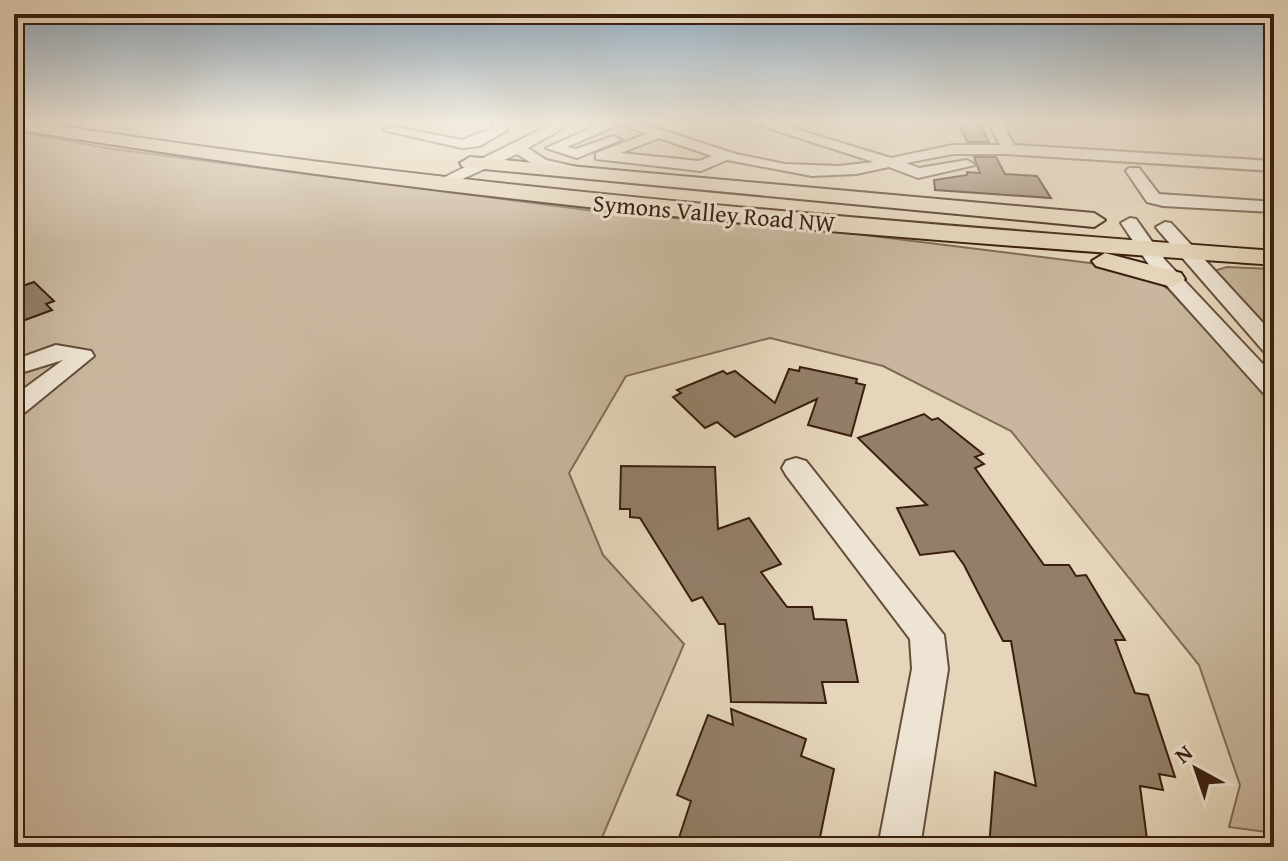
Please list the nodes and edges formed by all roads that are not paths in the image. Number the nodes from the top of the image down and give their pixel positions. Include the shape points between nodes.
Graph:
1 (279, 163) edge
2 (459, 163) edge
3 (470, 163) edge
4 (488, 163) edge
5 (545, 163) edge
6 (597, 163) edge
7 (607, 163) edge
8 (707, 163) edge
9 (768, 163) edge
10 (875, 163) edge
11 (889, 163) edge
12 (1110, 163) edge
13 (1223, 163) edge
14 (1237, 164) junction
15 (485, 165) junction
16 (603, 166) junction
17 (1274, 166) edge
18 (1115, 170) junction
19 (1134, 171) junction
20 (1274, 180) edge
21 (441, 183) junction
22 (1253, 184) junction
23 (1274, 200) edge
24 (1274, 207) edge
25 (1130, 223) junction
26 (1165, 227) junction
27 (895, 230) junction
28 (1246, 232) dead end
29 (1146, 248) junction
30 (1183, 250) junction
31 (1274, 258) edge
32 (1172, 279) junction
33 (1274, 349) edge
34 (14, 368) edge
35 (1274, 390) edge
36 (14, 408) edge
37 (796, 468) dead end
38 (899, 847) edge

1 - 21 main road, Symons Valley Road NW
2 - 21 street
3 - 15 main road, Symons Valley Road NW
4 - 15 street
5 - 16 street
6 - 16 street
7 - 16 street
8 - 16 street
9 - 10 street via 809,171
11 - 18 street via 910,176 972,165
12 - 18 street
13 - 14 street
14 - 17 street
14 - 22 street
15 - 16 main road, Symons Valley Road NW
15 - 21 street
16 - 25 main road, Symons Valley Road NW
18 - 19 street
19 - 22 street
19 - 24 street via 1153,198
20 - 22 street
21 - 27 main road, Symons Valley Road NW
22 - 23 street
25 - 26 main road, Symons Valley Road NW
25 - 29 street
26 - 28 main road, Symons Valley Road NW
26 - 30 street
27 - 29 main road, Symons Valley Road NW
27 - 32 main road via 1120,263
29 - 30 main road, Symons Valley Road NW
29 - 32 street
30 - 31 main road, Symons Valley Road NW
30 - 33 street
32 - 35 street
34 - 36 street via 56,352 83,356
37 - 38 street via 927,635 930,669

